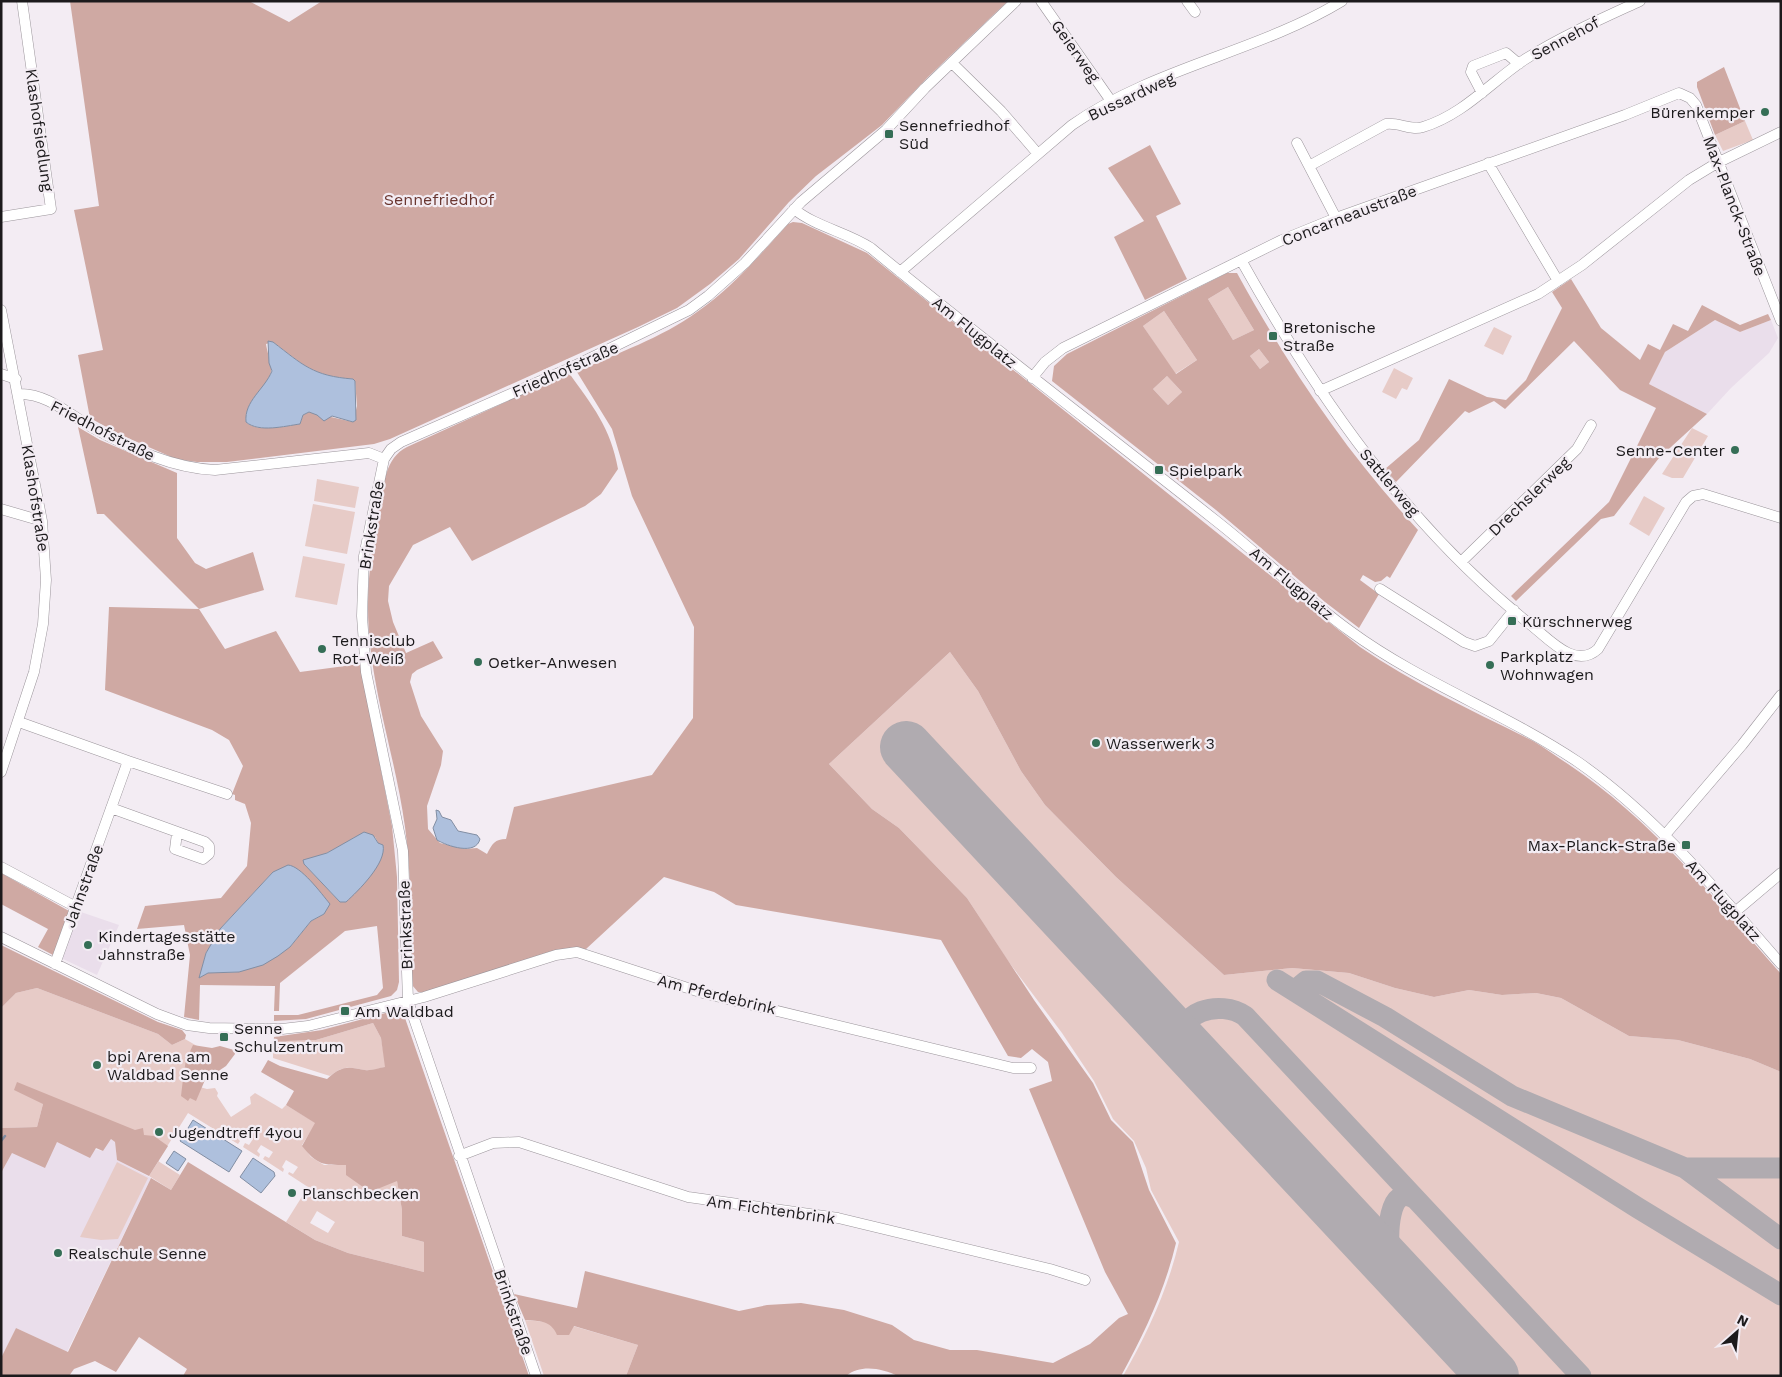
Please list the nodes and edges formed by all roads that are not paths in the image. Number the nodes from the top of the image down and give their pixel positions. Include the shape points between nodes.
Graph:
1 (22, 1) edge
2 (1016, 1) edge
3 (1041, 1) edge
4 (1186, 1) edge
5 (1640, 1) edge
6 (1341, 2) edge
7 (1195, 12) dead end
8 (952, 62) junction
9 (1519, 64) junction
10 (1482, 92) junction
11 (1685, 95) joint
12 (1111, 101) junction
13 (1781, 132) edge
14 (1297, 143) dead end
15 (1038, 154) junction
16 (1717, 162) junction
17 (1488, 163) junction
18 (1309, 166) junction
19 (794, 208) junction
20 (1, 217) edge
21 (1336, 218) junction
22 (1241, 260) junction
23 (900, 272) junction
24 (1558, 281) junction
25 (1, 310) edge
26 (1779, 310) edge
27 (1781, 321) edge
28 (1, 374) edge
29 (1032, 378) junction
30 (16, 379) junction
31 (1320, 391) junction
32 (19, 394) junction
33 (1591, 425) dead end
34 (384, 459) junction
35 (1, 509) edge
36 (1781, 518) edge
37 (42, 521) junction
38 (1461, 562) junction
39 (1380, 589) dead end
40 (1514, 610) junction
41 (1781, 695) edge
42 (19, 722) junction
43 (128, 761) junction
44 (1, 772) edge
45 (226, 794) dead end
46 (111, 808) junction
47 (177, 833) dead end
48 (1665, 835) junction
49 (1, 867) edge
50 (1781, 874) edge
51 (76, 907) junction
52 (1735, 912) junction
53 (1, 937) edge
54 (55, 964) junction
55 (1781, 964) edge
56 (408, 1001) junction
57 (1030, 1068) dead end
58 (459, 1156) junction
59 (1086, 1280) dead end
60 (536, 1376) edge

1 - 20 street, Klashofsiedlung via 51,209
2 - 8 street, Friedhofstraße
3 - 12 street, Geierweg
4 - 7 street
5 - 9 street, Sennehof
6 - 12 street, Bussardweg via 1304,22
8 - 15 street
8 - 19 street, Friedhofstraße via 886,130
9 - 10 street, Sennehof
9 - 10 street, Sennehof via 1506,53 1473,66 1471,72
10 - 18 street, Sennehof via 1460,109 1426,126 1412,128 1386,124
11 - 16 street, Max-Planck-Straße via 1696,105
11 - 17 street, Concarneaustraße via 1673,94 1626,115
12 - 15 street, Bussardweg via 1072,125
13 - 16 street
14 - 18 street
15 - 23 street, Bussardweg
16 - 24 street via 1676,189
16 - 26 street, Max-Planck-Straße
17 - 21 street, Concarneaustraße
17 - 24 street
18 - 21 street
19 - 23 street, Am Flugplatz via 805,217 861,241
19 - 34 street, Friedhofstraße via 745,264 689,310 570,368 401,442
21 - 22 street, Concarneaustraße
22 - 29 street, Concarneaustraße via 1063,348
22 - 31 street, Sattlerweg via 1280,331
23 - 29 street, Am Flugplatz
24 - 31 street via 1532,297
25 - 30 street, Klashofstraße
26 - 27 street, Max-Planck-Straße
28 - 30 street
29 - 48 street, Am Flugplatz via 1228,530 1349,630 1405,666 1510,720 1578,762
30 - 32 street, Klashofstraße
31 - 38 street, Sattlerweg via 1382,475
32 - 34 street, Friedhofstraße via 38,396 135,449 174,464 199,469 369,453
32 - 37 street, Klashofstraße
33 - 38 street, Drechslerweg via 1577,449
34 - 56 street, Brinkstraße via 364,556 362,616 366,672 403,851
35 - 37 street
36 - 40 street, Sattlerweg via 1703,494 1693,496 1686,502 1593,654 1575,656 1564,650
37 - 42 street, Klashofstraße via 46,580 43,624 34,672
38 - 40 street, Sattlerweg
39 - 40 street via 1475,646 1489,641
41 - 48 street
42 - 43 street
42 - 44 street, Klashofstraße
43 - 45 street
43 - 46 street, Jahnstraße
46 - 47 street
46 - 51 street, Jahnstraße
48 - 52 street, Am Flugplatz
49 - 51 street
50 - 52 street
51 - 54 street, Jahnstraße
52 - 55 street, Am Flugplatz
53 - 54 street
54 - 56 street via 158,1014 186,1025 202,1027 293,1028
56 - 57 street, Am Pferdebrink via 556,955 577,952 703,993 1006,1066
56 - 58 street, Brinkstraße
58 - 59 street, Am Fichtenbrink via 493,1143 519,1142 688,1197 838,1218
58 - 60 street, Brinkstraße

